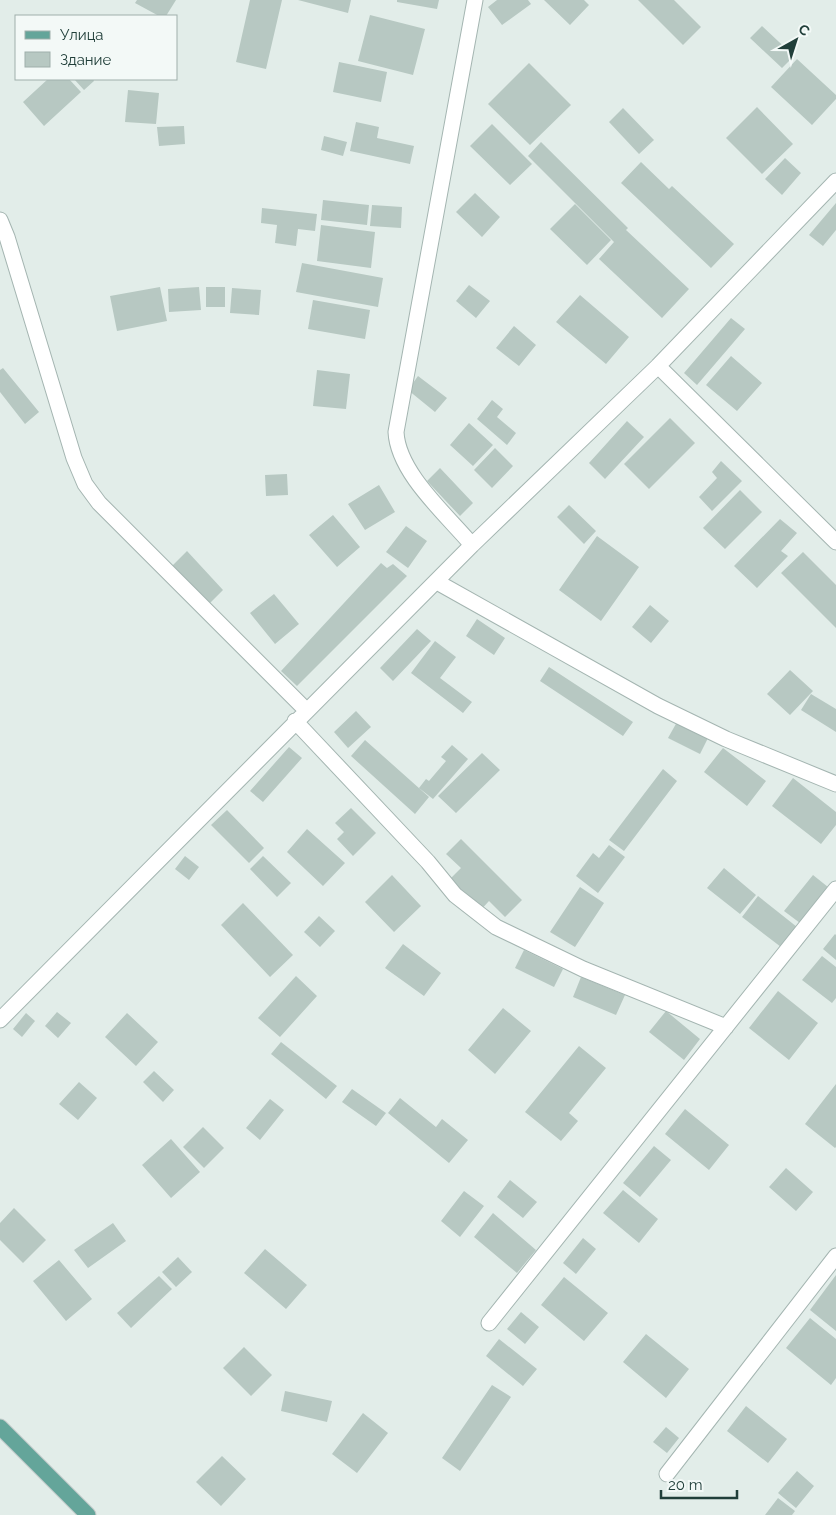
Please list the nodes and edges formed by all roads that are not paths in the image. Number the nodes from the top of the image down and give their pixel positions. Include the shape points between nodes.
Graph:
1 (475, 0) edge
2 (836, 181) edge
3 (0, 220) edge
4 (658, 366) junction
5 (836, 542) edge
6 (472, 545) junction
7 (437, 582) junction
8 (301, 716) junction
9 (836, 784) edge
10 (836, 889) edge
11 (0, 1020) edge
12 (726, 1027) junction
13 (836, 1256) edge
14 (489, 1323) dead end
15 (0, 1427) edge
16 (667, 1474) dead end
17 (88, 1515) edge

1 - 6 street via 396,432 397,446 414,477
2 - 4 street
3 - 8 street via 74,458 85,484 99,503
4 - 5 street
4 - 6 street
6 - 7 street
7 - 8 street
7 - 9 street via 658,706 726,739
8 - 11 street
8 - 12 street via 455,895 496,928 583,969
10 - 12 street
12 - 14 street
13 - 16 street
15 - 17 main road

